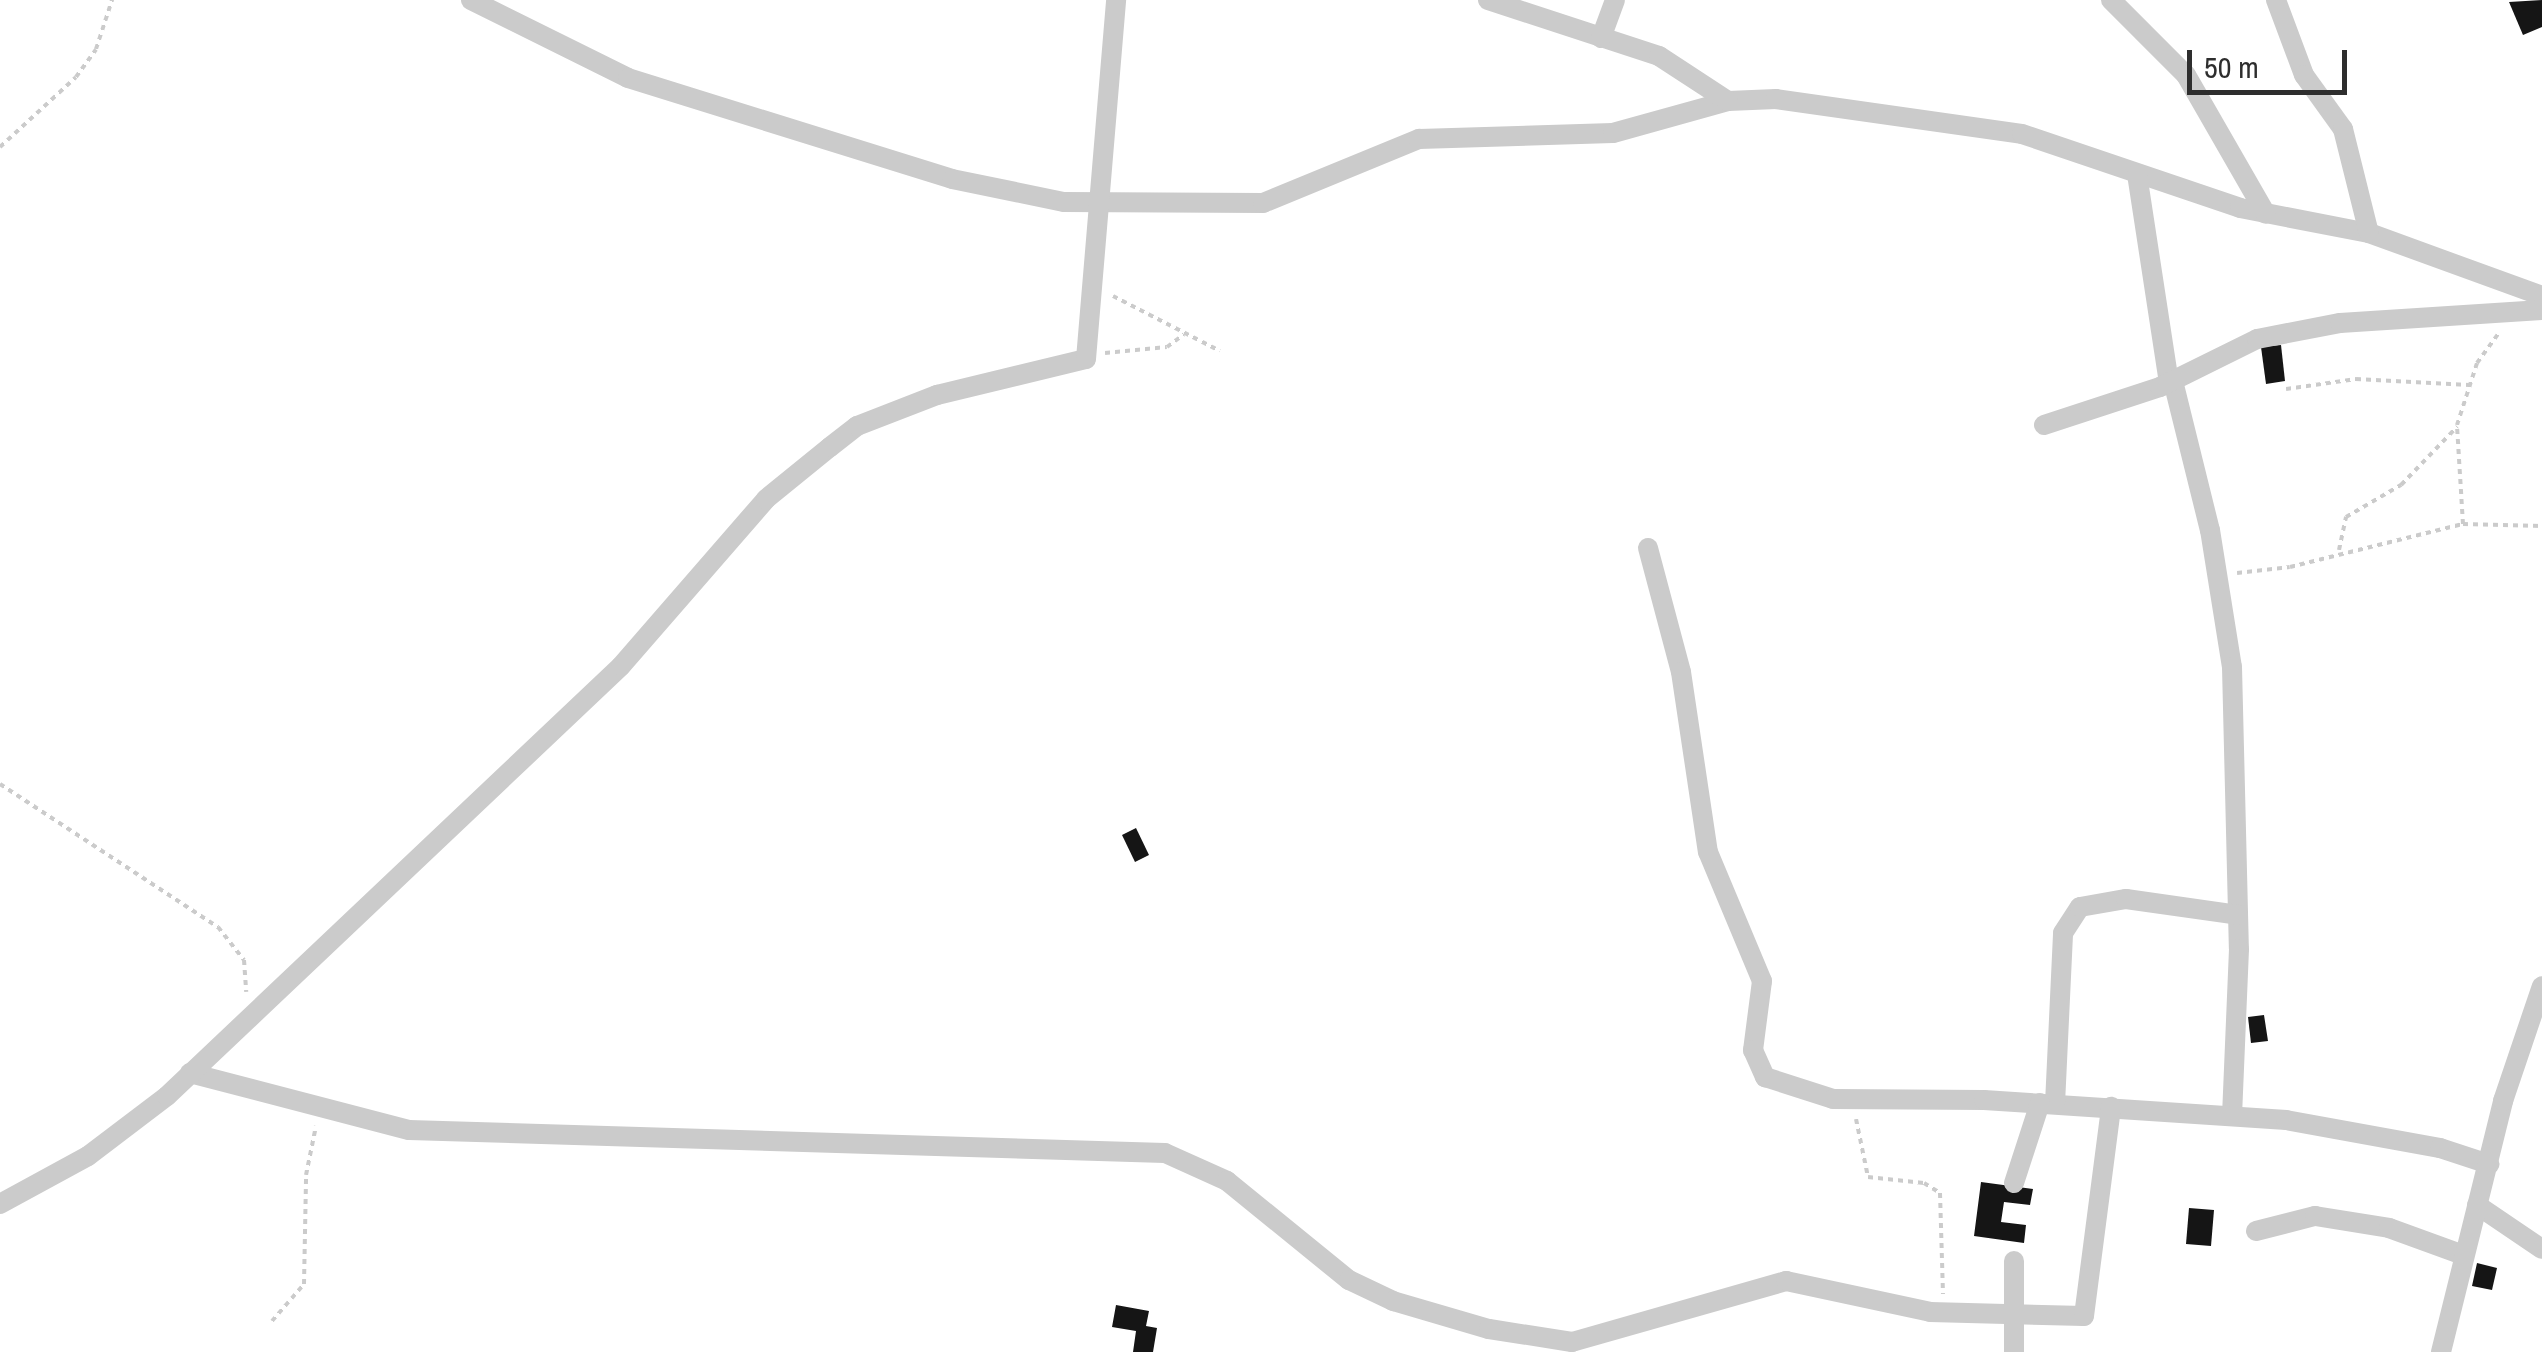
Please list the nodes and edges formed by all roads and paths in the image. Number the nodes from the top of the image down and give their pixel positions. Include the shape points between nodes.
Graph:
1 (112, 0) edge
2 (471, 0) edge
3 (1116, 0) edge
4 (1488, 0) edge
5 (1616, 0) edge
6 (2110, 0) edge
7 (2276, 0) edge
8 (1601, 38) junction
9 (1728, 102) junction
10 (0, 147) edge
11 (2137, 174) junction
12 (1098, 204) junction
13 (2266, 214) junction
14 (2368, 232) junction
15 (1092, 276) junction
16 (2542, 296) edge
17 (2542, 310) edge
18 (2516, 312) junction
19 (1184, 334) junction
20 (1220, 351) dead end
21 (1084, 360) junction
22 (2171, 382) junction
23 (2469, 385) junction
24 (2286, 390) dead end
25 (2044, 425) dead end
26 (2457, 428) junction
27 (2463, 524) junction
28 (2542, 526) edge
29 (1648, 548) dead end
30 (2340, 550) junction
31 (2218, 575) junction
32 (0, 784) edge
33 (2238, 915) junction
34 (2542, 986) edge
35 (242, 1022) junction
36 (190, 1073) junction
37 (1838, 1099) junction
38 (2047, 1103) junction
39 (2111, 1107) junction
40 (318, 1108) junction
41 (2232, 1116) junction
42 (2488, 1164) junction
43 (2014, 1183) dead end
44 (0, 1204) edge
45 (2478, 1205) junction
46 (2256, 1231) dead end
47 (2542, 1250) edge
48 (2463, 1254) junction
49 (2014, 1262) dead end
50 (1956, 1315) junction
51 (2018, 1318) junction
52 (272, 1321) dead end
53 (2443, 1343) edge
54 (2014, 1352) edge
55 (2422, 1352) edge

1 - 10 path via 76,78
2 - 12 street via 628,78 999,192
3 - 12 street
4 - 8 street
5 - 8 street
6 - 13 street via 2186,75
7 - 14 street via 2304,74 2343,129
8 - 9 street via 1659,56
9 - 11 street via 1776,99 1992,127
9 - 12 street via 1613,133 1419,139 1264,203
11 - 13 street
11 - 22 street
12 - 15 street
13 - 14 street
14 - 16 street
15 - 19 path via 1129,308
15 - 21 street
17 - 18 street
18 - 22 street via 2257,338
18 - 23 path
19 - 20 path
19 - 21 path via 1168,347 1119,348
21 - 35 street via 936,395 857,426 830,446 766,499 660,623 538,747
22 - 25 street
22 - 31 street
23 - 24 path via 2356,379
23 - 26 path
26 - 27 path
26 - 30 path via 2401,485 2346,518
27 - 28 path
27 - 30 path
29 - 37 street via 1681,672 1694,798 1708,852 1762,981 1753,1050 1765,1078
30 - 31 path via 2290,567
31 - 33 street via 2232,667
32 - 35 path via 228,935 244,960
33 - 38 street via 2126,899 2080,908 2064,932
33 - 41 street
34 - 42 street
35 - 36 street
36 - 40 street
36 - 44 street via 88,1156
37 - 38 street
37 - 50 path via 1858,1122 1868,1177 1924,1183 1940,1193 1942,1292
38 - 39 street
38 - 43 street
39 - 41 street
39 - 51 street via 2088,1310 2076,1320
40 - 50 street via 409,1130 531,1140 1165,1153 1227,1182 1349,1280 1393,1301 1489,1329 1572,1342 1786,1281
40 - 52 path via 306,1176 304,1284
41 - 42 street via 2440,1148
42 - 45 street
45 - 47 street
45 - 48 street
46 - 48 street via 2315,1216 2388,1228
48 - 53 street
49 - 51 street
50 - 51 street
51 - 54 street
53 - 55 street

